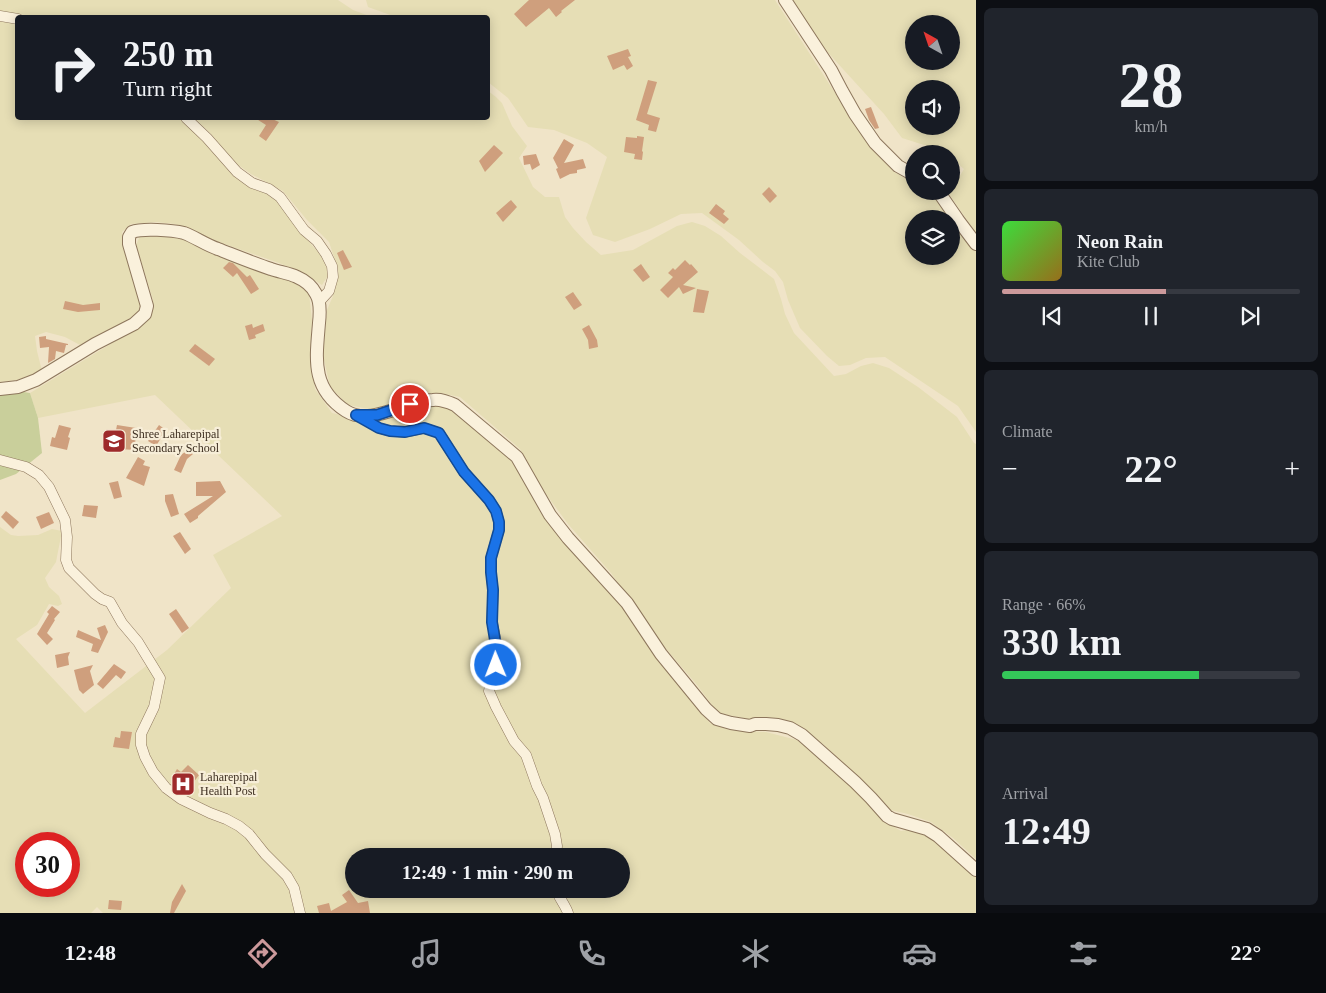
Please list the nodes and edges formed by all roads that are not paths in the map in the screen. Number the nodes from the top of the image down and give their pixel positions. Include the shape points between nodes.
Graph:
1 (785, 0) edge
2 (0, 16) edge
3 (15, 19) edge
4 (188, 120) edge
5 (905, 170) edge
6 (944, 200) edge
7 (976, 244) edge
8 (319, 302) junction
9 (0, 388) edge
10 (356, 415) junction
11 (0, 460) edge
12 (557, 848) edge
13 (976, 870) edge
14 (561, 898) edge
15 (300, 913) edge
16 (568, 913) edge

1 - 5 street via 875,143
2 - 3 street
4 - 8 street via 252,184 280,197 304,230 317,241 332,266 333,278 329,291
6 - 7 street
8 - 9 street via 311,286 296,276 272,270 184,234 136,230 132,232 129,244 147,306 145,314 134,324 36,380 18,387
8 - 10 street via 316,366 325,392 334,403
10 - 12 street via 390,431 424,428 439,433 464,472 496,511 499,530 491,558 496,657 489,691 514,741 526,755 555,834
10 - 13 street via 377,415 435,399 455,405 518,457 550,515 627,603 661,654 717,719 750,726 790,728 849,777 887,816 927,829
11 - 15 street via 26,466 48,487 65,520 69,568 95,594 110,602 160,678 154,707 141,734 141,745 153,772 166,788 181,798 226,818 249,834 287,876 294,888
14 - 16 street

